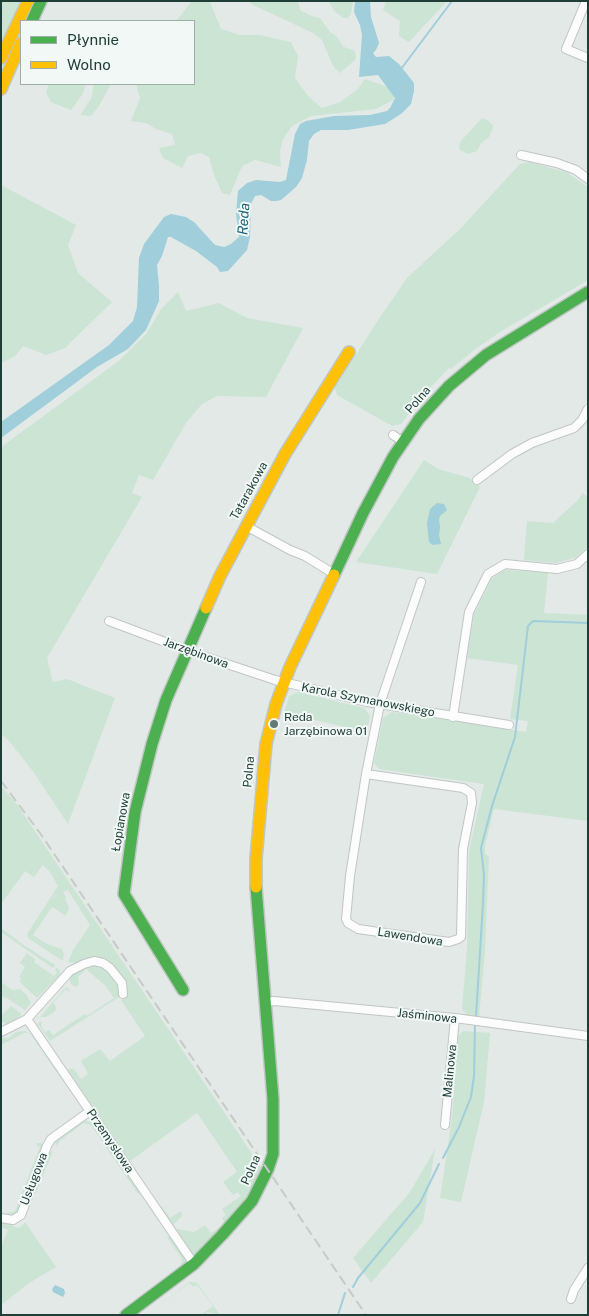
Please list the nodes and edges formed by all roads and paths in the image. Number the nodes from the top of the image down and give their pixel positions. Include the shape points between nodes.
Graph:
1 (28, 1) edge
2 (41, 1) edge
3 (586, 1) edge
4 (32, 20) edge
5 (20, 46) edge
6 (1, 58) edge
7 (588, 58) edge
8 (1, 89) edge
9 (521, 154) dead end
10 (588, 179) edge
11 (588, 292) edge
12 (349, 352) dead end
13 (587, 412) edge
14 (477, 480) dead end
15 (246, 526) junction
16 (588, 554) edge
17 (334, 574) junction
18 (422, 582) dead end
19 (109, 621) dead end
20 (186, 650) junction
21 (283, 682) junction
22 (380, 704) junction
23 (453, 717) junction
24 (508, 725) dead end
25 (366, 774) junction
26 (183, 990) dead end
27 (123, 994) dead end
28 (266, 1002) junction
29 (455, 1018) junction
30 (26, 1019) junction
31 (1, 1032) edge
32 (588, 1036) edge
33 (90, 1111) junction
34 (445, 1125) dead end
35 (1, 1218) edge
36 (194, 1264) junction
37 (588, 1268) edge
38 (571, 1299) dead end
39 (126, 1315) edge

1 - 6 street
2 - 4 street
3 - 7 street via 566,49
5 - 8 street
9 - 10 street via 557,162
11 - 17 street, Polna via 467,370 398,438
12 - 15 street, Tatarakowa via 285,454
13 - 14 street via 574,428 532,443
15 - 17 street
15 - 20 street, Tatarakowa
16 - 23 street, Karola Szymanowskiego via 578,564 557,569 505,564 488,574 469,612
17 - 21 street, Polna
18 - 22 street, Lawendowa
19 - 20 street, Jarzębinowa
20 - 21 street, Jarzębinowa
20 - 26 street, Łopianowa via 159,722 138,798 124,894
21 - 22 street, Karola Szymanowskiego
21 - 28 street, Polna via 265,750 257,844 256,886
22 - 23 street, Karola Szymanowskiego
22 - 25 street, Lawendowa
23 - 24 street, Karola Szymanowskiego
25 - 25 street, Lawendowa via 471,792 463,849 461,937 458,939 449,942 358,929 348,923 350,876
27 - 30 street via 122,983 116,974 103,963 94,961 70,971
28 - 29 street, Jaśminowa
28 - 36 street, Polna via 273,1154 252,1201
29 - 32 street, Jaśminowa
29 - 34 street, Malinowa
30 - 31 street
30 - 33 street, Przemysłowa
33 - 35 street, Usługowa via 51,1139 21,1215 13,1220
33 - 36 street, Przemysłowa
36 - 39 street, Polna
37 - 38 street

